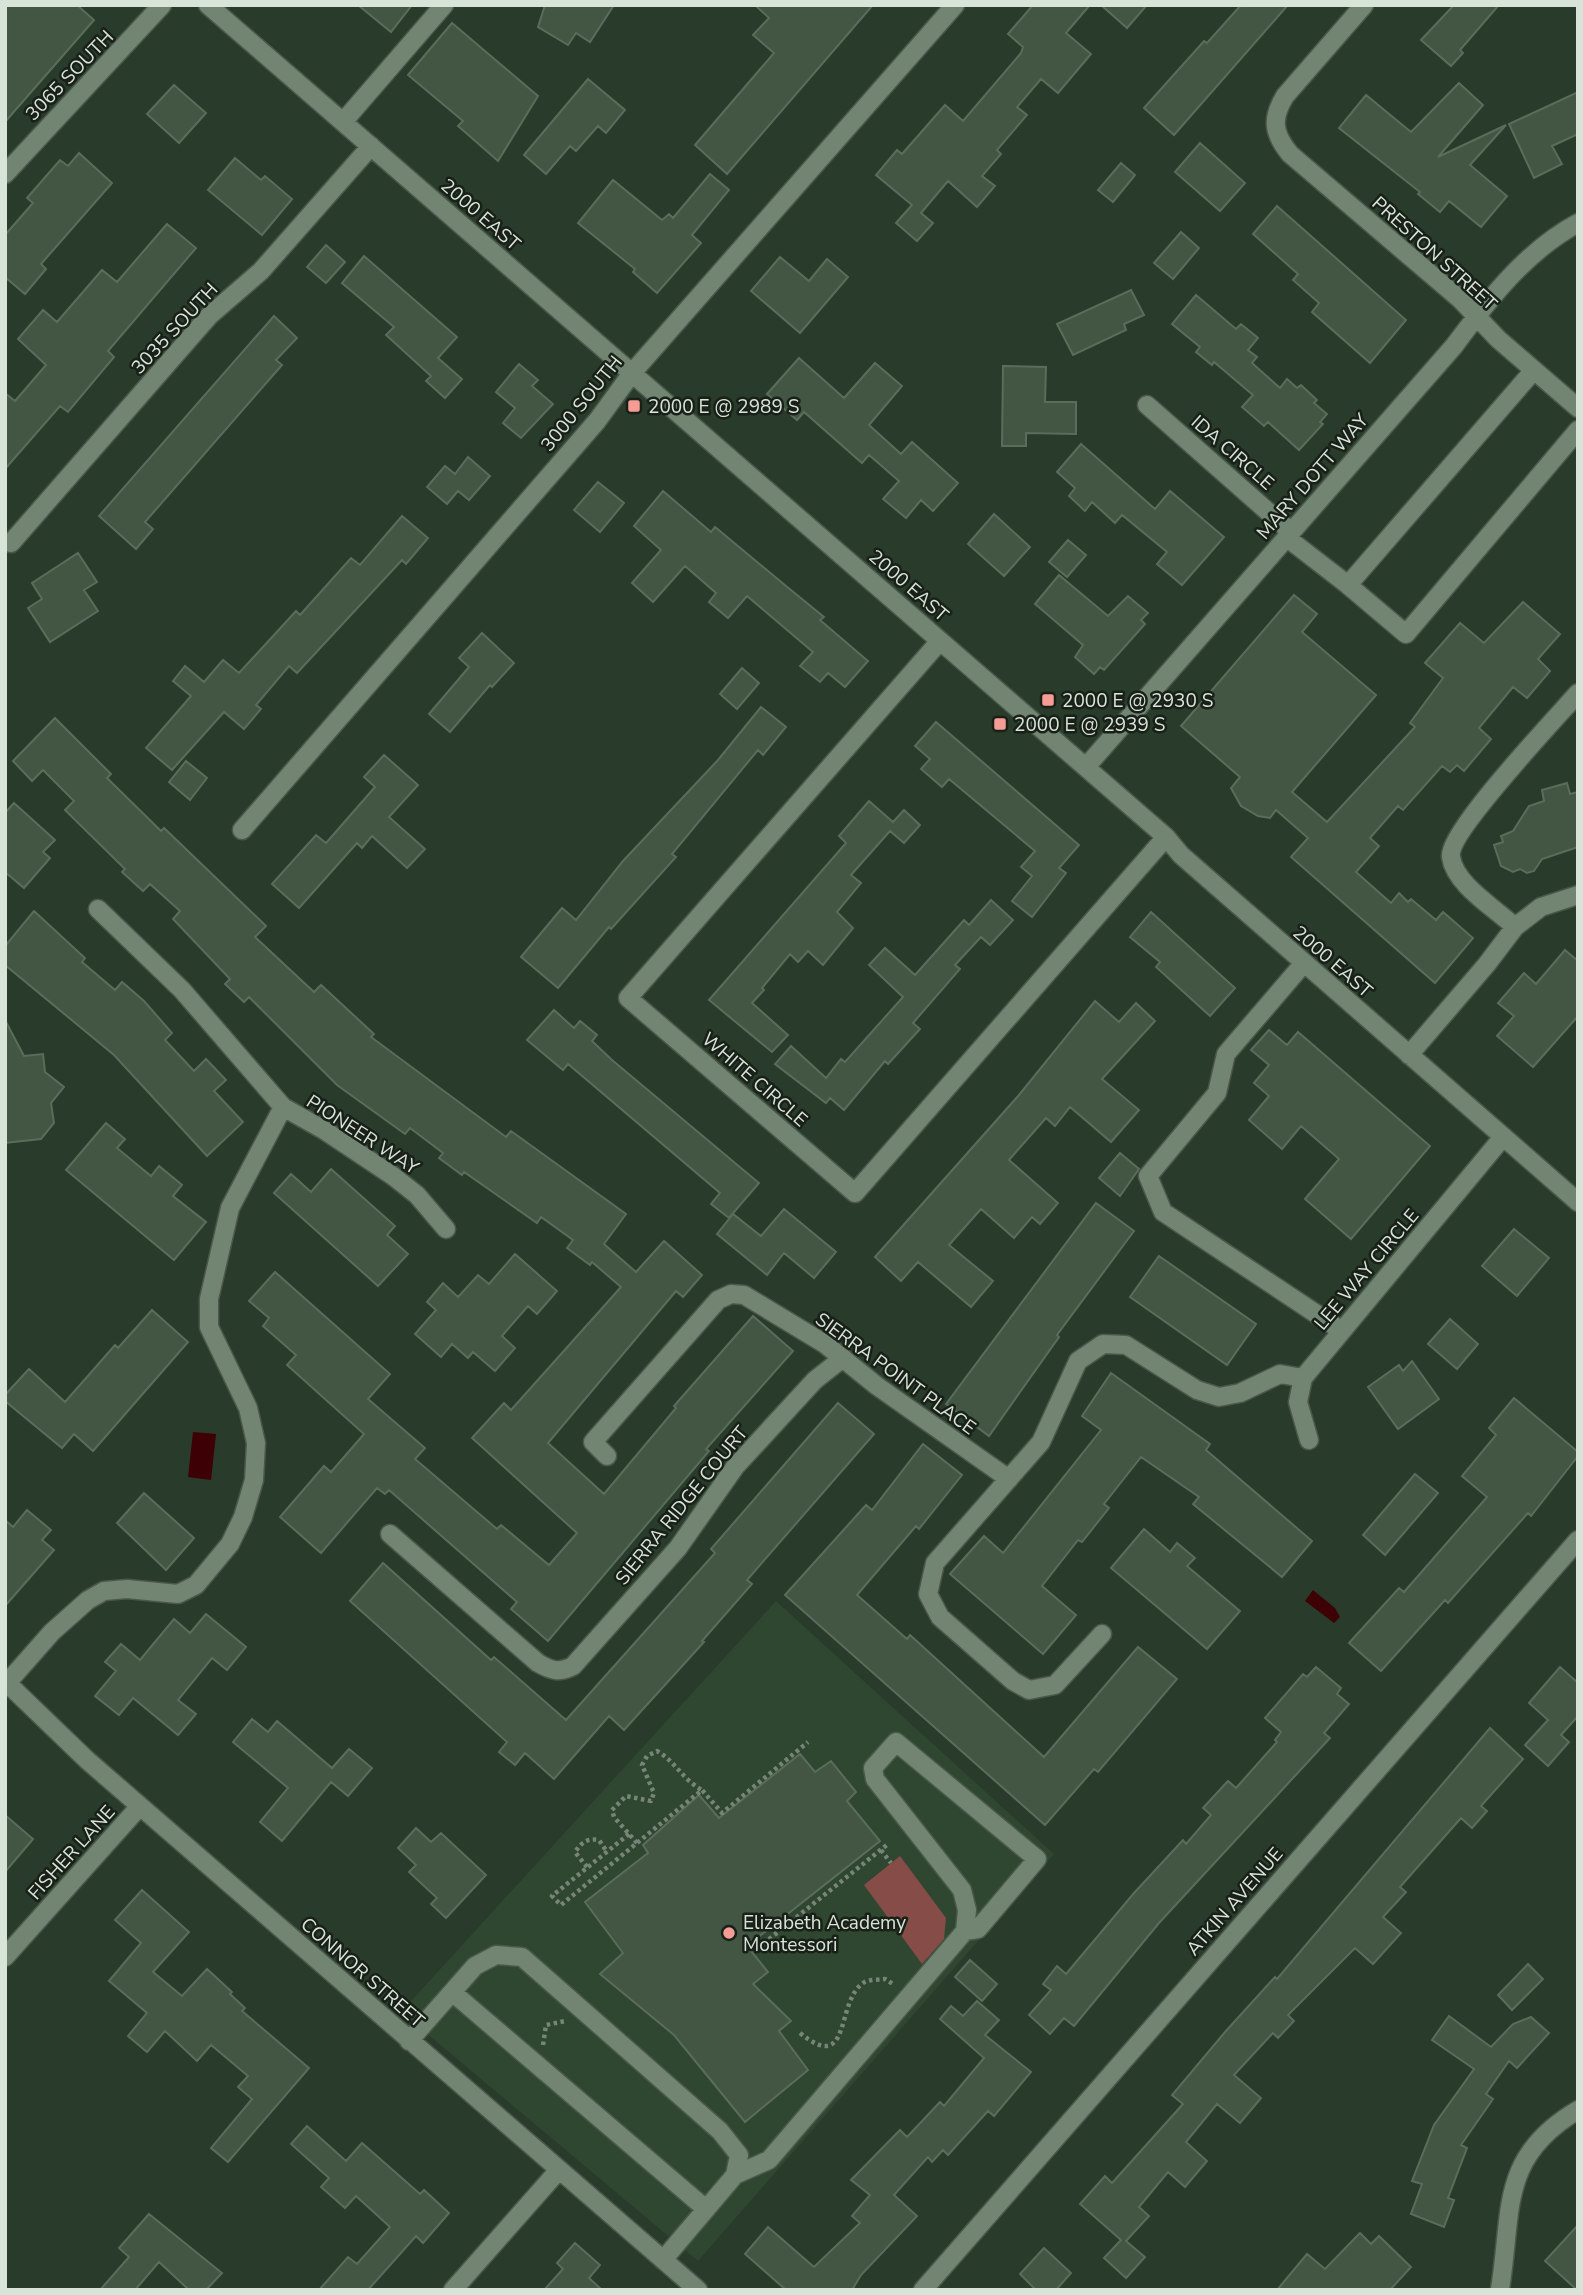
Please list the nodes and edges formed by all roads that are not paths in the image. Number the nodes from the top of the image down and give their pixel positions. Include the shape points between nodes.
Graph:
1 (162, 5) edge
2 (208, 5) edge
3 (444, 5) edge
4 (955, 5) edge
5 (1364, 5) edge
6 (343, 122) junction
7 (371, 146) junction
8 (5, 174) edge
9 (1578, 223) edge
10 (1477, 317) junction
11 (1534, 370) junction
12 (632, 373) junction
13 (1147, 405) dead end
14 (1578, 408) edge
15 (1578, 430) edge
16 (1288, 534) junction
17 (11, 543) dead end
18 (1348, 585) junction
19 (940, 641) junction
20 (1578, 693) edge
21 (1086, 767) junction
22 (242, 830) dead end
23 (1167, 837) junction
24 (1578, 895) edge
25 (97, 909) dead end
26 (1515, 927) junction
27 (1304, 964) junction
28 (1409, 1055) junction
29 (283, 1107) junction
30 (1503, 1137) junction
31 (1578, 1202) edge
32 (446, 1229) dead end
33 (1342, 1331) junction
34 (843, 1358) junction
35 (1303, 1378) junction
36 (1309, 1440) dead end
37 (607, 1456) dead end
38 (1009, 1479) junction
39 (390, 1534) dead end
40 (1578, 1541) edge
41 (1102, 1634) dead end
42 (6, 1682) edge
43 (140, 1806) junction
44 (965, 1931) junction
45 (5, 1957) edge
46 (452, 1992) junction
47 (409, 2041) junction
48 (1578, 2110) edge
49 (558, 2171) junction
50 (736, 2175) junction
51 (706, 2209) junction
52 (663, 2260) junction
53 (1500, 2289) edge
54 (453, 2290) edge
55 (698, 2290) edge
56 (923, 2290) edge

1 - 8 street, 3065 SOUTH
2 - 6 street, 2000 EAST
3 - 6 street
4 - 12 street, 3000 SOUTH
5 - 10 street, PRESTON STREET via 1276,110 1273,124 1279,141
6 - 7 street, 2000 EAST
7 - 12 street, 2000 EAST
7 - 17 street, 3035 SOUTH via 261,271 209,316
9 - 10 street, MARY DOTT WAY via 1521,266
10 - 11 street, PRESTON STREET
10 - 16 street, MARY DOTT WAY
11 - 14 street, PRESTON STREET
11 - 18 street
12 - 19 street, 2000 EAST
12 - 22 street, 3000 SOUTH via 597,421
13 - 16 street, IDA CIRCLE
15 - 18 street, IDA CIRCLE via 1406,634
16 - 18 street, IDA CIRCLE
16 - 21 street, MARY DOTT WAY
19 - 21 street, 2000 EAST
19 - 23 street, WHITE CIRCLE via 628,998 645,1013 855,1193
20 - 26 street via 1450,846 1461,879
21 - 23 street, 2000 EAST
23 - 27 street, 2000 EAST via 1181,855
24 - 26 street via 1542,907
25 - 29 street, PIONEER WAY via 182,990
26 - 28 street
27 - 28 street, 2000 EAST
27 - 33 street via 1226,1054 1217,1093 1148,1176 1163,1212
28 - 30 street, 2000 EAST
29 - 32 street, PIONEER WAY via 393,1176 417,1195
29 - 42 street via 230,1208 209,1299 209,1328 248,1408 256,1443 254,1480 230,1544 196,1585 178,1594 127,1589 104,1591 88,1600
30 - 31 street, 2000 EAST
30 - 33 street, LEE WAY CIRCLE
33 - 35 street, LEE WAY CIRCLE
34 - 37 street, SIERRA POINT PLACE via 744,1295 731,1294 718,1300 593,1442
34 - 38 street, SIERRA POINT PLACE
34 - 39 street, SIERRA RIDGE COURT via 815,1380 735,1467 678,1548 573,1666 562,1671 538,1663
35 - 36 street via 1298,1402
35 - 38 street via 1280,1374 1240,1393 1219,1397 1197,1390 1126,1345 1102,1344 1078,1361 1041,1442
38 - 41 street via 935,1563 928,1583 934,1610 1029,1690 1055,1685
40 - 56 street, ATKIN AVENUE
42 - 43 street, CONNOR STREET
43 - 45 street, FISHER LANE
43 - 47 street, CONNOR STREET
44 - 44 street via 978,1929 1037,1859 896,1742 873,1768 875,1779 962,1891 967,1910
44 - 50 street via 769,2161
46 - 47 street
46 - 50 street via 475,1966 496,1955 523,1957 720,2131 739,2155
46 - 51 street
47 - 49 street, CONNOR STREET
48 - 53 street via 1549,2131 1521,2169 1506,2216
49 - 52 street, CONNOR STREET
49 - 54 street
50 - 51 street
51 - 52 street
52 - 55 street, CONNOR STREET

